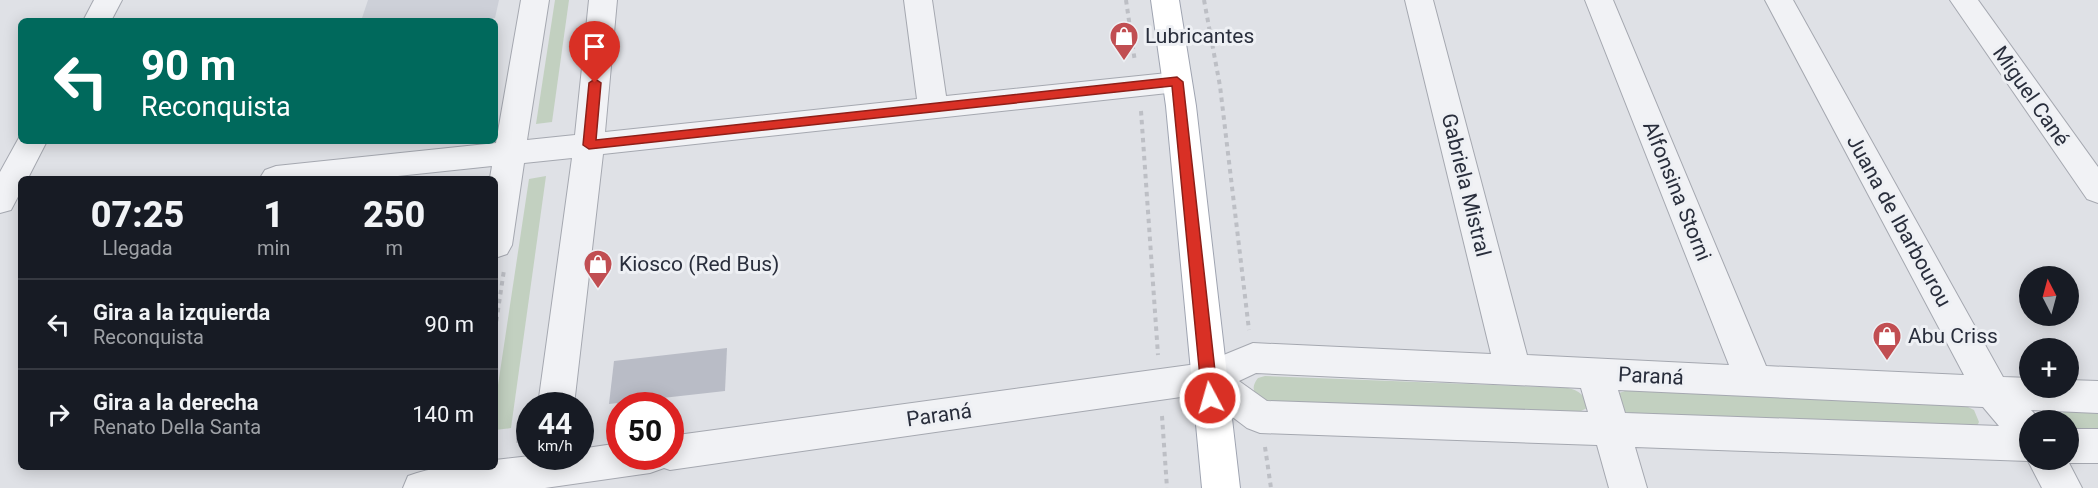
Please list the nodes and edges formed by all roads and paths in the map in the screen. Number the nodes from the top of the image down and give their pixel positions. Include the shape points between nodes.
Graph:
1 (108, 0) edge
2 (535, 0) edge
3 (603, 0) edge
4 (918, 0) edge
5 (1126, 0) edge
6 (1165, 0) edge
7 (1204, 0) edge
8 (1419, 0) edge
9 (1599, 0) edge
10 (1779, 0) edge
11 (1964, 0) edge
12 (99, 18) edge
13 (1177, 82) junction
14 (1139, 86) junction
15 (933, 108) junction
16 (30, 144) edge
17 (589, 145) junction
18 (509, 154) junction
19 (295, 176) edge
20 (2098, 191) edge
21 (0, 201) edge
22 (18, 206) edge
23 (0, 208) edge
24 (498, 226) edge
25 (1253, 358) junction
26 (1513, 370) junction
27 (1595, 374) junction
28 (1208, 378) junction
29 (1754, 381) junction
30 (1160, 384) junction
31 (558, 392) edge
32 (1992, 392) junction
33 (2098, 397) edge
34 (1260, 417) junction
35 (2019, 423) edge
36 (1610, 429) junction
37 (2019, 444) edge
38 (2079, 446) edge
39 (2098, 447) edge
40 (684, 451) edge
41 (606, 462) edge
42 (2052, 470) edge
43 (547, 471) edge
44 (449, 481) edge
45 (1167, 488) edge
46 (1221, 488) edge
47 (1271, 488) edge
48 (1628, 488) edge
49 (2062, 488) edge

1 - 12 street
2 - 18 street
3 - 17 street
4 - 15 street
5 - 14 path
6 - 13 main road
7 - 25 path via 1220,86
8 - 26 street, Gabriela Mistral
9 - 29 street, Alfonsina Storni
10 - 32 street, Juana de Ibarbourou
11 - 20 street, Miguel Cané
13 - 14 street
13 - 28 main road
14 - 15 street
14 - 30 path
15 - 17 street
16 - 21 street
17 - 18 street
17 - 31 street
18 - 19 street
18 - 24 street
22 - 23 street
25 - 26 street, Paraná
25 - 28 street, Paraná
26 - 27 street, Paraná
27 - 29 street, Paraná
27 - 36 street
28 - 30 street, Paraná
28 - 34 street
28 - 46 main road
29 - 32 street, Paraná
30 - 40 street, Paraná
30 - 45 path
32 - 33 street, Paraná
32 - 35 street, Juana de Ibarbourou
34 - 36 street
34 - 47 path
36 - 37 street
36 - 48 street
38 - 39 street
41 - 43 street
42 - 49 street
43 - 44 street

